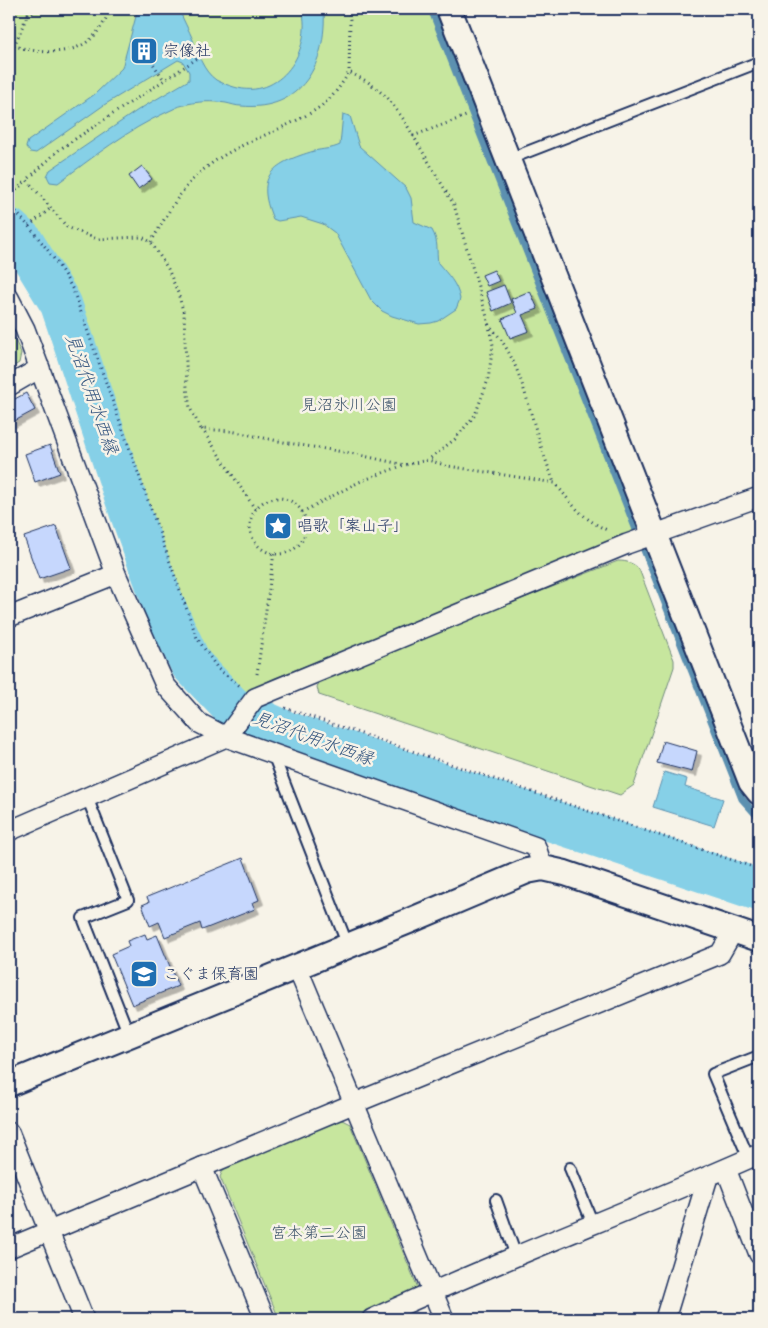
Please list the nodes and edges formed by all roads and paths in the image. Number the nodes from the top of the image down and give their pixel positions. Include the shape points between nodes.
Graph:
1 (25, 9) edge
2 (30, 9) edge
3 (42, 9) edge
4 (112, 9) edge
5 (349, 9) edge
6 (449, 9) edge
7 (28, 14) junction
8 (9, 44) edge
9 (14, 46) junction
10 (149, 57) dead end
11 (201, 57) dead end
12 (759, 62) edge
13 (349, 72) junction
14 (164, 80) junction
15 (463, 117) dead end
16 (413, 136) junction
17 (509, 159) junction
18 (27, 180) junction
19 (9, 197) edge
20 (9, 204) edge
21 (52, 208) junction
22 (28, 226) junction
23 (151, 242) junction
24 (9, 298) edge
25 (488, 324) junction
26 (40, 368) junction
27 (9, 386) edge
28 (202, 429) junction
29 (428, 460) junction
30 (405, 465) junction
31 (555, 483) junction
32 (759, 497) edge
33 (255, 509) junction
34 (302, 512) junction
35 (655, 533) junction
36 (627, 544) junction
37 (274, 553) junction
38 (116, 574) junction
39 (9, 617) edge
40 (256, 698) junction
41 (226, 737) junction
42 (272, 753) junction
43 (759, 792) edge
44 (87, 797) junction
45 (9, 831) edge
46 (543, 868) junction
47 (759, 869) edge
48 (734, 930) junction
49 (759, 939) edge
50 (348, 946) junction
51 (297, 967) junction
52 (129, 1035) junction
53 (759, 1056) edge
54 (9, 1084) edge
55 (355, 1103) junction
56 (9, 1132) edge
57 (754, 1156) edge
58 (202, 1167) junction
59 (570, 1168) dead end
60 (726, 1169) junction
61 (708, 1177) junction
62 (496, 1200) dead end
63 (593, 1224) junction
64 (49, 1231) junction
65 (9, 1248) edge
66 (759, 1254) edge
67 (516, 1256) junction
68 (433, 1291) junction
69 (84, 1319) edge
70 (266, 1319) edge
71 (372, 1319) edge
72 (444, 1319) edge
73 (665, 1319) edge

1 - 7 path
2 - 7 path
3 - 7 path
4 - 9 path via 90,39 76,47 58,52 39,52
5 - 13 path
6 - 17 street
7 - 9 path
8 - 9 path
10 - 14 path
11 - 14 path
12 - 17 lane
13 - 16 path via 387,97
13 - 23 path via 337,91 318,109 226,154 203,170 172,206
14 - 18 path via 60,149
15 - 16 path
16 - 25 path via 454,204
17 - 35 street
18 - 19 path
18 - 21 path
20 - 22 path
21 - 22 path
21 - 23 path via 67,227 97,238 142,237
22 - 40 path via 55,259 73,290 197,638 218,669
23 - 28 path via 168,269 182,306 190,408
24 - 26 street
25 - 29 path via 493,345 488,380 475,415 455,439
25 - 31 path via 499,334 518,374
26 - 27 street
26 - 38 street
28 - 30 path via 231,431
28 - 33 path
29 - 30 path
29 - 31 path
30 - 34 path via 359,482
31 - 36 path via 580,514 623,538
32 - 35 street
33 - 34 path via 270,499 279,498 295,504
33 - 37 path via 250,527 252,537 265,551
34 - 37 path via 306,528 299,544 284,553
35 - 36 street
35 - 43 street via 751,782
36 - 40 street
37 - 40 path via 257,667
38 - 39 street
38 - 41 street via 165,685 200,723
40 - 41 street
40 - 47 path
41 - 42 street
41 - 44 street
42 - 46 street via 536,847
42 - 50 lane
44 - 45 street
44 - 52 lane via 128,900 83,918
46 - 48 street
46 - 50 street via 527,871
48 - 49 street
48 - 55 street via 720,954
50 - 51 street
51 - 52 street
51 - 55 street
52 - 54 street
53 - 57 lane via 713,1074
55 - 58 street
55 - 68 street
56 - 64 street
57 - 60 street
58 - 64 street
58 - 70 street
59 - 63 lane
60 - 61 street
60 - 66 street
61 - 63 street
61 - 73 street
62 - 67 lane
63 - 67 street
64 - 65 street
64 - 69 street
67 - 68 street
68 - 71 street
68 - 72 street

